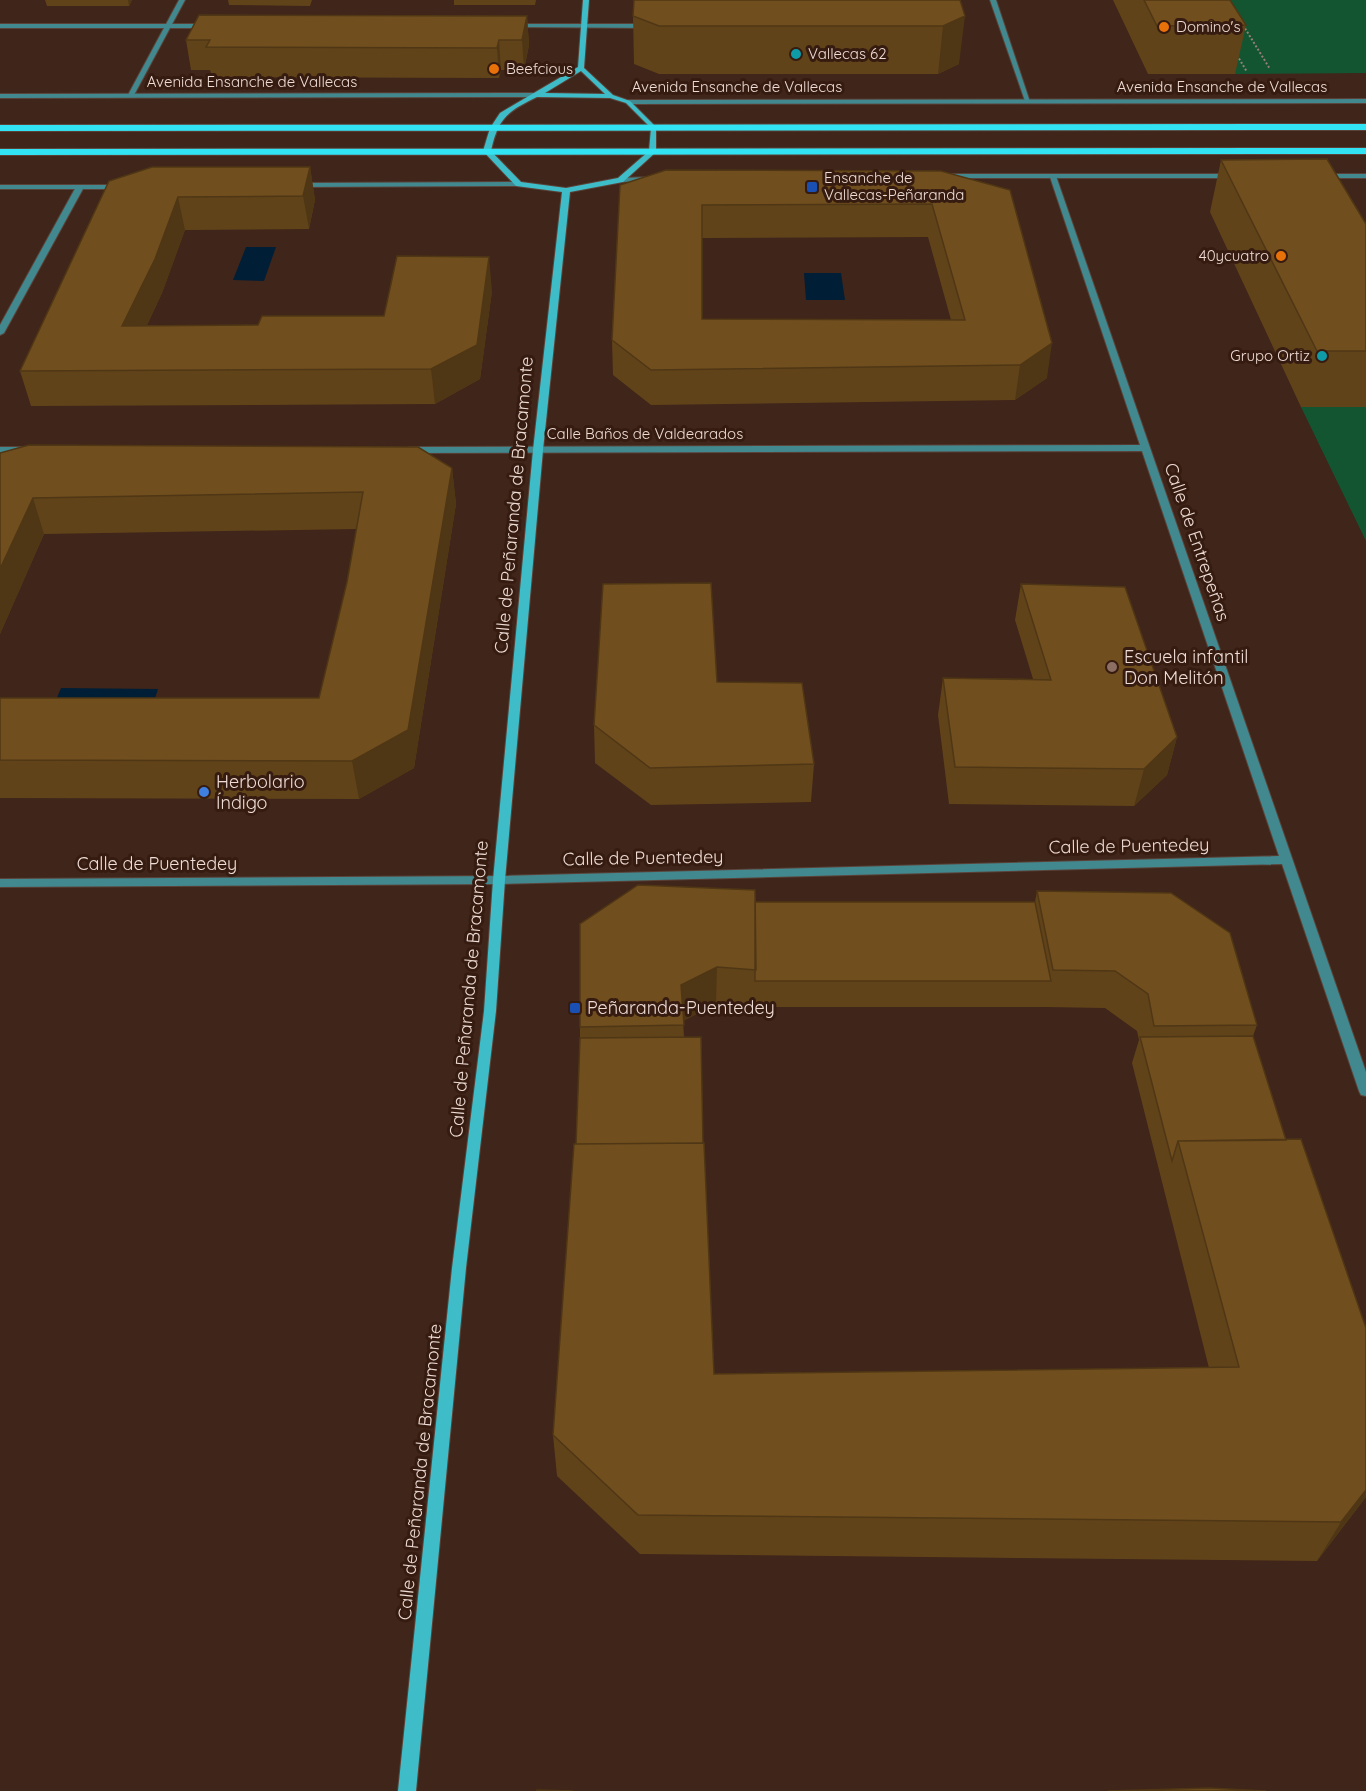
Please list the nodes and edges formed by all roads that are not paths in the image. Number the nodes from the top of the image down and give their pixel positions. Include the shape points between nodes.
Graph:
1 (182, 0) edge
2 (586, 0) edge
3 (993, 0) edge
4 (0, 26) edge
5 (168, 26) junction
6 (216, 26) edge
7 (501, 26) edge
8 (584, 26) junction
9 (655, 26) edge
10 (581, 68) junction
11 (131, 95) junction
12 (537, 95) junction
13 (0, 96) edge
14 (611, 96) junction
15 (1028, 101) junction
16 (1366, 101) edge
17 (628, 102) junction
18 (1366, 127) edge
19 (0, 128) edge
20 (654, 128) junction
21 (491, 129) junction
22 (1366, 150) edge
23 (487, 151) junction
24 (0, 152) edge
25 (652, 152) junction
26 (936, 176) edge
27 (1052, 176) junction
28 (1239, 176) edge
29 (1308, 176) edge
30 (1366, 176) edge
31 (666, 179) edge
32 (620, 180) junction
33 (519, 184) junction
34 (291, 185) edge
35 (0, 187) edge
36 (80, 187) junction
37 (127, 187) edge
38 (566, 190) junction
39 (0, 333) edge
40 (1146, 448) junction
41 (0, 450) edge
42 (34, 450) edge
43 (394, 450) edge
44 (538, 450) junction
45 (1287, 860) junction
46 (499, 880) junction
47 (0, 883) edge
48 (1366, 1091) edge
49 (407, 1791) edge

1 - 5 street
2 - 8 main road
3 - 15 street
4 - 5 street
5 - 6 street
5 - 11 street
7 - 8 street
8 - 9 street
8 - 10 main road
10 - 12 main road
10 - 14 main road
11 - 12 street, Avenida Ensanche de Vallecas
11 - 13 street, Avenida Ensanche de Vallecas
12 - 14 main road, Avenida Ensanche de Vallecas
12 - 21 main road via 509,107
14 - 17 main road, Avenida Ensanche de Vallecas
15 - 16 street, Avenida Ensanche de Vallecas
15 - 17 street, Avenida Ensanche de Vallecas
17 - 20 main road
18 - 20 main road
19 - 21 main road
20 - 21 main road
20 - 25 main road
21 - 23 main road
22 - 25 main road
23 - 24 main road
23 - 25 main road
23 - 33 main road
25 - 32 main road
26 - 27 street
27 - 28 street
27 - 40 street, Calle de Entrepeñas
29 - 30 street
31 - 32 street
32 - 38 main road
33 - 34 street
33 - 38 main road
35 - 36 street
36 - 37 street
36 - 39 street
38 - 44 main road, Calle de Peñaranda de Bracamonte
40 - 44 street, Calle Baños de Valdearados
40 - 45 street, Calle de Entrepeñas
41 - 42 street
43 - 44 street, Calle Baños de Valdearados
44 - 46 main road, Calle de Peñaranda de Bracamonte
45 - 46 street, Calle de Puentedey
45 - 48 street, Calle de Entrepeñas
46 - 47 street, Calle de Puentedey
46 - 49 main road, Calle de Peñaranda de Bracamonte via 490,1011 459,1268

